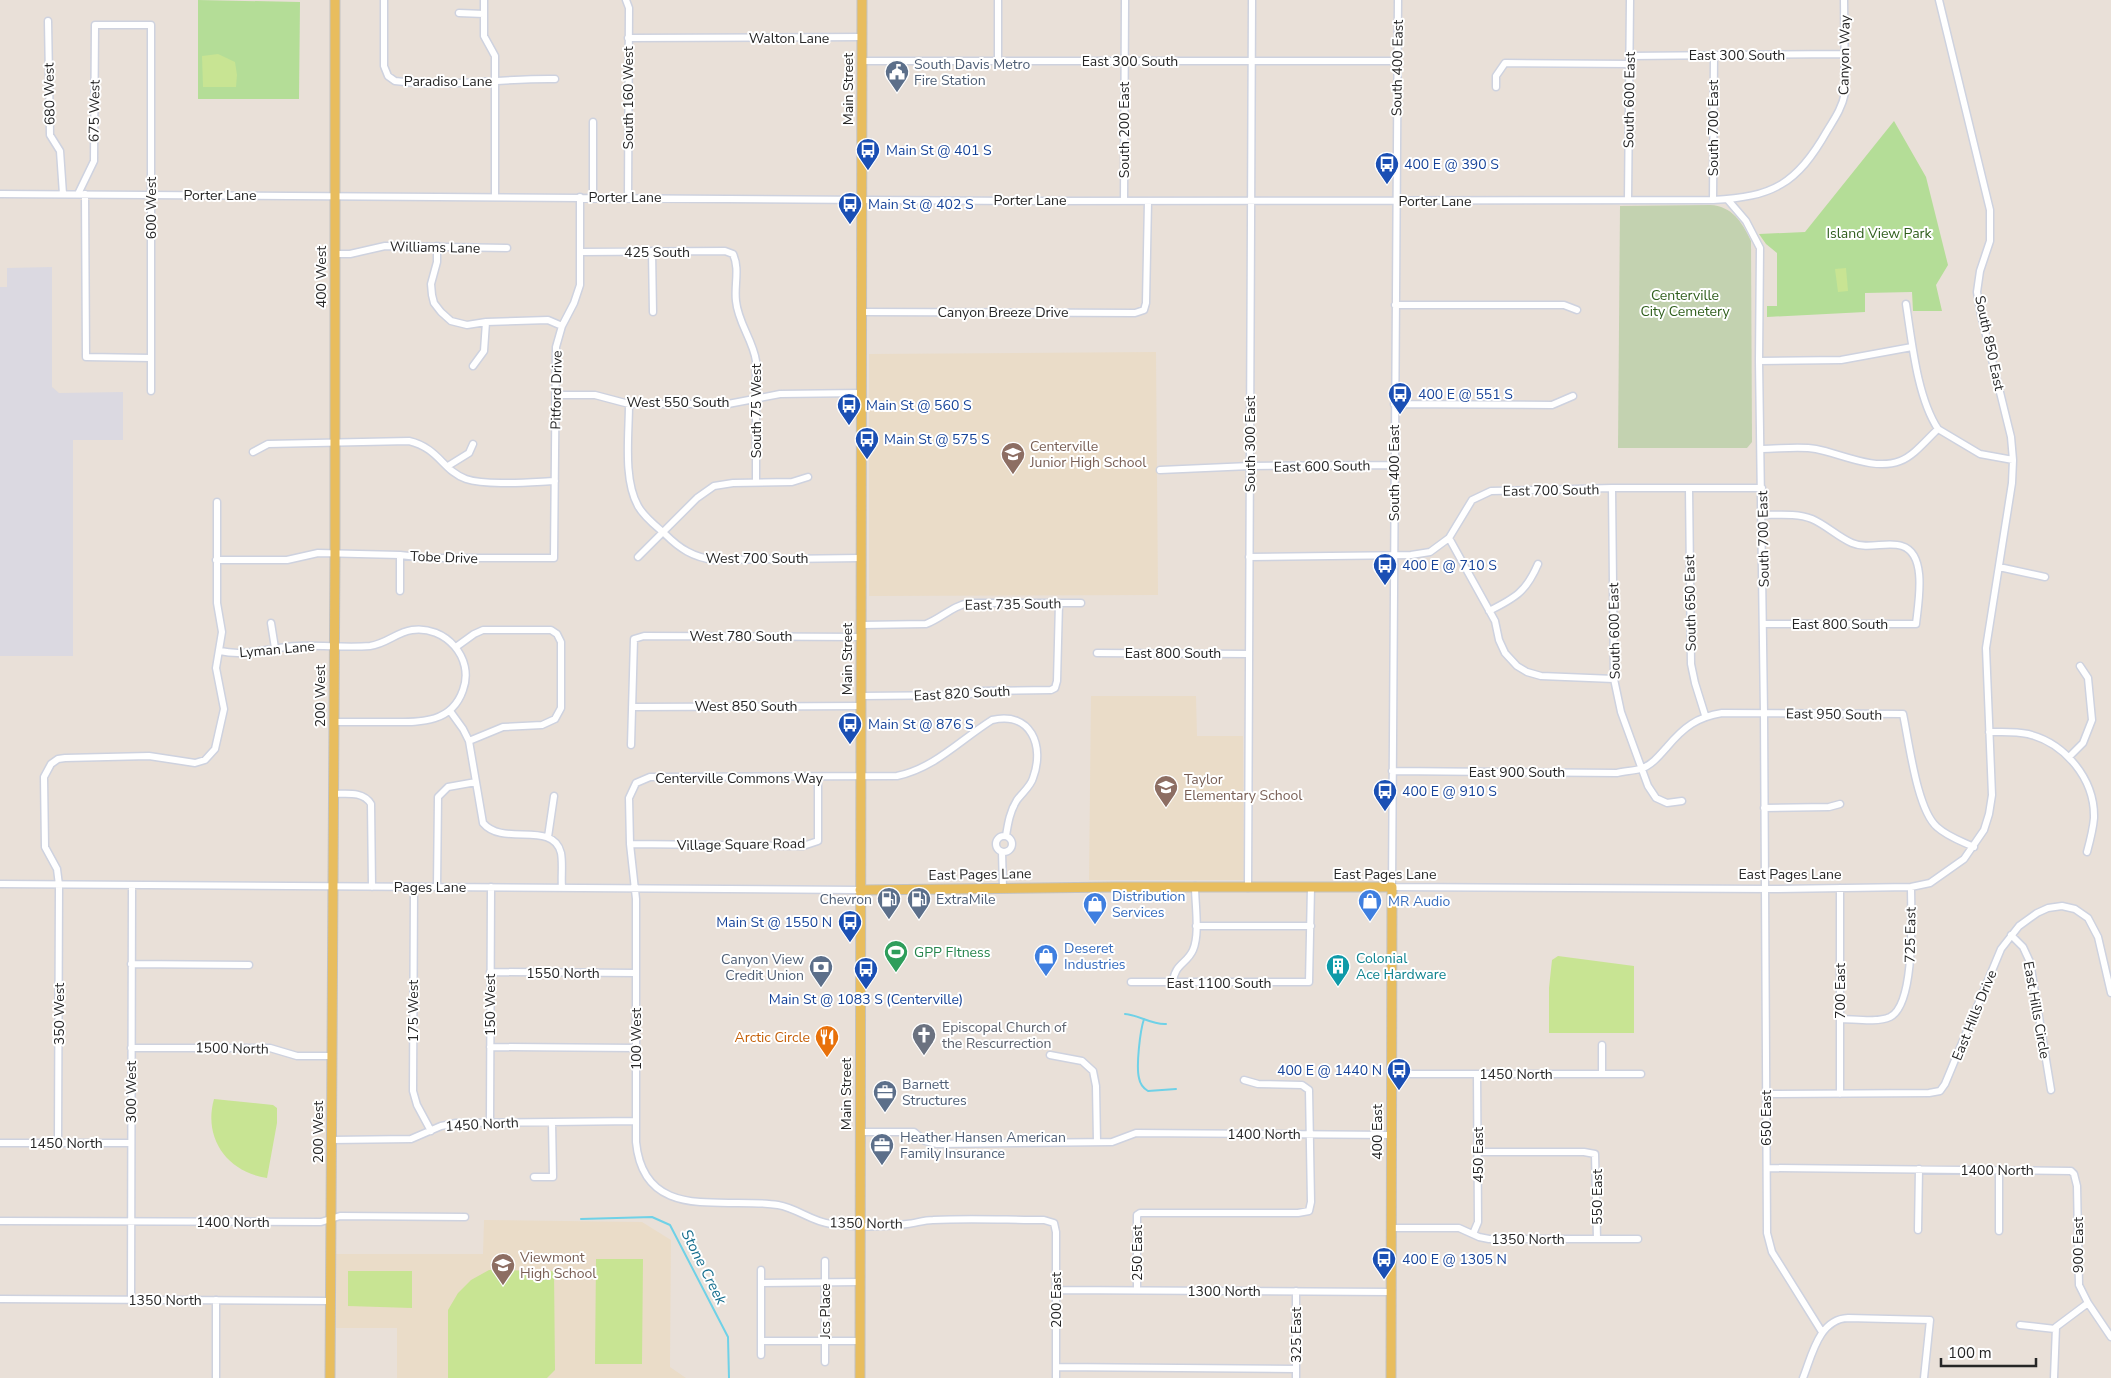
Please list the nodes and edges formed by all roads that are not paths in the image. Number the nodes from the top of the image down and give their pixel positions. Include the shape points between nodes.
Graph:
1 (335, 0) edge
2 (384, 0) edge
3 (484, 0) edge
4 (626, 0) edge
5 (862, 0) edge
6 (998, 0) edge
7 (1125, 0) edge
8 (1252, 0) edge
9 (1398, 0) edge
10 (1630, 0) edge
11 (1844, 0) edge
12 (1939, 0) edge
13 (459, 14) dead end
14 (484, 14) junction
15 (48, 20) dead end
16 (151, 25) joint
17 (862, 37) junction
18 (628, 38) junction
19 (1845, 54) junction
20 (1714, 55) junction
21 (1630, 56) junction
22 (862, 61) junction
23 (998, 61) junction
24 (1125, 61) junction
25 (1252, 61) junction
26 (1398, 61) junction
27 (1630, 64) junction
28 (555, 79) dead end
29 (495, 82) junction
30 (1496, 87) dead end
31 (593, 122) dead end
32 (1824, 136) joint
33 (0, 194) edge
34 (63, 194) junction
35 (82, 194) junction
36 (151, 194) junction
37 (335, 195) junction
38 (495, 196) junction
39 (580, 197) junction
40 (593, 197) junction
41 (628, 197) junction
42 (862, 198) junction
43 (1628, 200) junction
44 (1713, 200) junction
45 (1728, 200) junction
46 (1124, 201) junction
47 (1148, 201) junction
48 (1251, 201) junction
49 (1396, 201) junction
50 (437, 246) junction
51 (507, 248) dead end
52 (652, 251) junction
53 (582, 252) junction
54 (335, 254) junction
55 (732, 254) joint
56 (1395, 304) junction
57 (1906, 304) dead end
58 (1577, 310) dead end
59 (653, 312) dead end
60 (862, 312) junction
61 (486, 322) junction
62 (562, 326) junction
63 (1912, 347) junction
64 (151, 358) junction
65 (1759, 361) junction
66 (472, 366) dead end
67 (150, 392) dead end
68 (861, 392) junction
69 (556, 395) junction
70 (1573, 396) dead end
71 (757, 398) junction
72 (629, 404) junction
73 (1394, 404) junction
74 (1938, 429) junction
75 (335, 442) junction
76 (473, 444) dead end
77 (1762, 448) junction
78 (253, 452) dead end
79 (2013, 460) junction
80 (1394, 465) junction
81 (448, 466) junction
82 (1250, 466) junction
83 (1160, 470) dead end
84 (808, 477) dead end
85 (555, 482) junction
86 (756, 482) junction
87 (1612, 488) junction
88 (1689, 488) junction
89 (1762, 488) junction
90 (217, 502) dead end
91 (1762, 515) junction
92 (663, 532) junction
93 (1449, 538) junction
94 (335, 554) junction
95 (400, 555) junction
96 (1393, 555) junction
97 (1249, 556) junction
98 (638, 557) dead end
99 (554, 558) joint
100 (861, 558) junction
101 (216, 560) junction
102 (1538, 564) dead end
103 (1999, 567) junction
104 (2045, 578) dead end
105 (400, 592) dead end
106 (1059, 603) junction
107 (1081, 603) dead end
108 (1489, 611) junction
109 (271, 623) dead end
110 (1763, 624) junction
111 (861, 625) junction
112 (861, 637) junction
113 (334, 646) junction
114 (456, 647) junction
115 (275, 648) junction
116 (220, 650) junction
117 (1097, 653) dead end
118 (1249, 654) junction
119 (2080, 666) dead end
120 (1614, 679) junction
121 (861, 701) junction
122 (632, 707) junction
123 (450, 711) junction
124 (1764, 713) junction
125 (1705, 715) junction
126 (334, 722) junction
127 (1989, 732) junction
128 (469, 741) junction
129 (631, 745) dead end
130 (2069, 757) junction
131 (1641, 769) junction
132 (1392, 771) junction
133 (818, 777) junction
134 (860, 777) junction
135 (476, 782) junction
136 (333, 794) junction
137 (554, 796) dead end
138 (1682, 800) dead end
139 (1840, 804) dead end
140 (1764, 808) junction
141 (1006, 836) junction
142 (548, 837) junction
143 (630, 844) junction
144 (1974, 846) junction
145 (1002, 852) junction
146 (2087, 852) dead end
147 (0, 884) edge
148 (59, 885) junction
149 (132, 885) junction
150 (333, 886) junction
151 (1195, 886) junction
152 (1911, 886) junction
153 (372, 887) junction
154 (414, 887) junction
155 (437, 887) junction
156 (491, 887) junction
157 (1392, 887) junction
158 (562, 888) junction
159 (636, 888) junction
160 (1003, 888) junction
161 (1248, 888) junction
162 (1311, 888) junction
163 (1840, 888) junction
164 (1765, 889) junction
165 (860, 890) junction
166 (1196, 926) junction
167 (1311, 926) junction
168 (2011, 935) junction
169 (131, 964) junction
170 (249, 965) dead end
171 (490, 972) junction
172 (636, 973) junction
173 (1131, 982) dead end
174 (1173, 983) junction
175 (2111, 993) edge
176 (1840, 1019) junction
177 (1602, 1045) dead end
178 (131, 1048) junction
179 (490, 1048) junction
180 (636, 1048) junction
181 (1050, 1055) dead end
182 (332, 1056) junction
183 (1391, 1074) junction
184 (1477, 1074) junction
185 (1602, 1074) junction
186 (1641, 1074) dead end
187 (1244, 1080) dead end
188 (2051, 1090) dead end
189 (1766, 1094) junction
190 (1840, 1094) junction
191 (636, 1121) junction
192 (490, 1122) junction
193 (552, 1122) junction
194 (431, 1130) junction
195 (860, 1132) junction
196 (1311, 1134) junction
197 (1391, 1135) junction
198 (331, 1140) junction
199 (1096, 1142) junction
200 (0, 1143) edge
201 (58, 1143) junction
202 (131, 1143) junction
203 (1478, 1152) junction
204 (1766, 1168) junction
205 (1919, 1169) junction
206 (1999, 1170) junction
207 (2074, 1174) joint
208 (534, 1177) dead end
209 (656, 1185) joint
210 (464, 1217) dead end
211 (331, 1220) junction
212 (0, 1221) edge
213 (131, 1221) junction
214 (1054, 1223) joint
215 (860, 1225) junction
216 (1391, 1228) junction
217 (1918, 1230) dead end
218 (1999, 1231) dead end
219 (1473, 1234) junction
220 (1597, 1239) junction
221 (1638, 1239) dead end
222 (825, 1260) dead end
223 (762, 1270) dead end
224 (860, 1282) junction
225 (762, 1283) junction
226 (825, 1283) junction
227 (1056, 1290) junction
228 (1137, 1290) junction
229 (1296, 1291) junction
230 (1391, 1292) junction
231 (0, 1299) edge
232 (131, 1300) junction
233 (216, 1300) junction
234 (330, 1301) junction
235 (2088, 1303) junction
236 (2020, 1325) dead end
237 (2055, 1329) junction
238 (1822, 1332) junction
239 (2111, 1337) edge
240 (762, 1341) junction
241 (825, 1341) junction
242 (860, 1341) junction
243 (762, 1355) dead end
244 (825, 1362) dead end
245 (1056, 1367) junction
246 (1296, 1369) junction
247 (216, 1378) edge
248 (330, 1378) edge
249 (860, 1378) edge
250 (1056, 1378) edge
251 (1296, 1378) edge
252 (1391, 1378) edge
253 (1803, 1378) edge
254 (1924, 1378) edge
255 (2054, 1378) edge

1 - 37 main road, 400 West
2 - 29 street, Paradiso Lane via 384,66 388,76 395,81
3 - 14 street
4 - 18 street, South 160 West
5 - 17 main road, Main Street
6 - 23 street
7 - 24 street, South 200 East
8 - 25 street, South 300 East
9 - 26 street, South 400 East
10 - 21 street, South 600 East
11 - 19 street, Canyon Way
12 - 79 street, South 850 East via 1990,210 1990,241 1980,271 1978,292 2011,437
13 - 14 street
14 - 29 street via 484,36 495,56
15 - 34 street, 680 West via 50,135 60,151
16 - 35 street, 675 West via 96,25 94,161
16 - 36 street, 600 West
17 - 18 street, Walton Lane
17 - 22 main road, Main Street
18 - 41 street, South 160 West
19 - 20 street, East 300 South
19 - 32 street, Canyon Way via 1842,107
20 - 21 street, East 300 South
20 - 44 street, South 700 East
21 - 27 street, South 600 East
22 - 23 street, East 300 South
22 - 42 main road, Main Street
23 - 24 street, East 300 South
24 - 25 street, East 300 South
24 - 46 street, South 200 East
25 - 26 street, East 300 South
25 - 48 street, South 300 East
26 - 49 street, South 400 East
27 - 30 street via 1504,63 1496,76
27 - 43 street, South 600 East
28 - 29 street, Paradiso Lane
29 - 38 street
31 - 40 street
32 - 45 street, Porter Lane via 1804,166 1788,181 1767,192
33 - 34 street, Porter Lane
34 - 35 street, Porter Lane
35 - 36 street, Porter Lane
35 - 64 street, 675 West via 86,357
36 - 37 street, Porter Lane
36 - 64 street, 600 West
37 - 38 street, Porter Lane
37 - 54 main road, 400 West
38 - 39 street, Porter Lane
39 - 40 street, Porter Lane
39 - 53 street, Pitford Drive
40 - 41 street, Porter Lane
41 - 42 street, Porter Lane
42 - 46 street, Porter Lane
42 - 60 main road, Main Street
43 - 44 street, Porter Lane
43 - 49 street, Porter Lane
44 - 45 street, Porter Lane
45 - 65 street, South 700 East via 1746,221 1760,248
46 - 47 street, Porter Lane
47 - 48 street, Porter Lane
47 - 60 street, Canyon Breeze Drive via 1144,310 1135,313
48 - 49 street, Porter Lane
48 - 82 street, South 300 East
49 - 56 street, South 400 East
50 - 51 street, Williams Lane
50 - 54 street, Williams Lane via 385,246
50 - 61 street via 438,262 431,284 434,303 451,321 467,325
52 - 53 street, 425 South
52 - 55 street, 425 South via 725,251
52 - 59 street
53 - 62 street, Pitford Drive via 580,285
54 - 75 main road, 400 West
55 - 71 street, South 75 West via 736,262 741,322 754,348
56 - 58 street via 1564,305
56 - 73 street, South 400 East
57 - 63 street
60 - 68 main road, Main Street
61 - 62 street via 548,320
61 - 66 street via 484,351
62 - 69 street, Pitford Drive via 556,347
63 - 65 street via 1841,360
63 - 74 street via 1925,401
64 - 67 street, 600 West
65 - 77 street, South 700 East
68 - 71 street, West 550 South via 780,394
68 - 100 main road, Main Street
69 - 72 street, West 550 South via 595,396
69 - 85 street, Pitford Drive
70 - 73 street via 1552,405
71 - 72 street, West 550 South via 728,404
71 - 86 street, South 75 West
72 - 92 street, West 700 South via 629,475 633,494 639,508
73 - 80 street, South 400 East
74 - 77 street via 1909,456 1891,464 1815,449
74 - 79 street via 1980,454
75 - 78 street via 268,444
75 - 81 street via 409,441 434,452
75 - 94 main road, 400 West
76 - 81 street via 468,453
77 - 89 street, South 700 East
79 - 103 street, South 850 East
80 - 82 street, East 600 South
80 - 96 street, South 400 East
81 - 85 street via 464,478 482,482
82 - 83 street, East 600 South
82 - 97 street, South 300 East
84 - 86 street via 792,482
85 - 99 street, Pitford Drive
86 - 92 street via 714,486
87 - 88 street, East 700 South
87 - 93 street, East 700 South via 1491,491 1472,500
87 - 120 street, South 600 East
88 - 89 street, East 700 South
88 - 125 street, South 650 East via 1691,664
89 - 91 street, South 700 East
90 - 101 street, 350 West
91 - 110 street, South 700 East
91 - 110 street, East 800 South via 1812,519 1864,546 1902,546 1918,563 1920,596 1916,624
92 - 98 street
92 - 100 street, West 700 South via 698,558
93 - 96 street, East 700 South via 1430,552
93 - 108 street
94 - 95 street, Tobe Drive
94 - 101 street, Tobe Drive via 318,553 283,560
94 - 113 main road, 200 West
95 - 99 street, Tobe Drive
95 - 105 street
96 - 97 street, East 700 South
96 - 132 street, South 400 East
97 - 118 street, South 300 East
100 - 111 main road, Main Street
101 - 116 street, 350 West via 216,603 222,632
102 - 108 street via 1531,582 1523,591
103 - 104 street
103 - 127 street, South 850 East via 1986,648
106 - 107 street, East 735 South
106 - 111 street, East 735 South via 970,603 957,606 926,624
106 - 121 street, East 820 South via 1055,688
108 - 120 street via 1505,653 1527,672 1541,676
109 - 115 street
110 - 124 street, South 700 East
111 - 112 main road, Main Street
112 - 121 main road, Main Street
112 - 122 street, West 780 South via 644,636 634,639
113 - 114 street, Lyman Lane via 376,645 406,631 420,629 442,635
113 - 115 street, Lyman Lane
113 - 126 main road, 200 West
114 - 123 street via 464,661 466,680
114 - 128 street via 474,634 493,629 550,630 559,636 561,642 562,708 555,719 542,725 504,727
115 - 116 street, Lyman Lane via 241,653
116 - 148 street, 350 West via 216,673 224,713 216,748 205,760 191,763 149,756 71,757 51,764 44,777 45,843 46,852 57,868
117 - 118 street, East 800 South
118 - 161 street, South 300 East
119 - 130 street via 2088,678 2092,720 2083,743
120 - 131 street, South 600 East via 1620,712
121 - 122 street, West 850 South
121 - 134 main road, Main Street
122 - 129 street
123 - 126 street via 424,722
123 - 128 street
124 - 125 street, East 950 South
124 - 140 street, South 700 East
124 - 144 street, East 950 South via 1903,714 1926,813 1948,836
125 - 131 street via 1674,738 1657,759
126 - 136 main road, 200 West
127 - 130 street via 2030,735
127 - 144 street, East Pages Lane via 1992,795 1986,822
128 - 135 street
130 - 146 street via 2082,774 2092,801 2093,832
131 - 132 street, East 900 South via 1617,772
131 - 138 street, South 600 East via 1656,798 1667,803
132 - 157 street, South 400 East
133 - 134 street, Centerville Commons Way
133 - 143 street, Centerville Commons Way via 650,777 636,783 629,798
133 - 143 street, Village Square Road via 818,841 804,846
134 - 141 street, Centerville Commons Way via 913,772 934,762 992,720 1014,719 1029,728 1035,739 1037,756 1033,780 1010,813
134 - 165 main road, Main Street
135 - 142 street via 482,819 489,830 501,834
135 - 155 street via 448,788 438,797
136 - 150 main road, 200 West
136 - 153 street via 360,795 371,804
137 - 142 street
139 - 140 street
140 - 164 street, South 700 East
141 - 145 street via 999,838 996,844
141 - 145 street via 1011,839 1012,847 1008,852
142 - 158 street via 561,853
143 - 159 street, Centerville Commons Way
144 - 152 street, East Pages Lane via 1964,859 1930,883
145 - 160 street
147 - 148 street, Pages Lane
148 - 149 street, Pages Lane
148 - 201 street, 350 West
149 - 150 street, Pages Lane
149 - 169 street, 300 West
150 - 153 street, Pages Lane
150 - 182 main road, 200 West
151 - 160 main road, East Pages Lane
151 - 161 main road, East Pages Lane
151 - 166 street
152 - 163 street, East Pages Lane
152 - 176 street, 725 East via 1911,963 1896,1011 1885,1018
153 - 154 street, Pages Lane
154 - 155 street, Pages Lane
154 - 194 street, 175 West via 413,1090
155 - 156 street, Pages Lane
156 - 158 street, Pages Lane
156 - 171 street, 150 West
157 - 162 main road, East Pages Lane
157 - 164 street, East Pages Lane
157 - 183 main road, 400 East
158 - 159 street, Pages Lane
159 - 165 street, Pages Lane
159 - 172 street, 100 West
160 - 165 main road, East Pages Lane
161 - 162 main road, East Pages Lane
162 - 167 street
163 - 164 street, East Pages Lane
163 - 176 street, 700 East
164 - 189 street, 650 East
165 - 195 main road, Main Street
166 - 167 street
166 - 174 street via 1193,949 1177,968
167 - 174 street, East 1100 South via 1311,979 1307,983
168 - 175 street, East Hills Drive via 2031,916 2048,908 2066,906 2080,911 2096,932
168 - 188 street, East Hills Circle via 2023,947 2030,962
168 - 190 street, East Hills Drive via 1999,954 1940,1091
169 - 170 street
169 - 178 street, 300 West
171 - 172 street, 1550 North
171 - 179 street, 150 West
172 - 180 street, 100 West
173 - 174 street, East 1100 South
176 - 190 street, 700 East
177 - 185 street
178 - 182 street, 1500 North via 270,1048 297,1056
178 - 202 street, 300 West
179 - 180 street
179 - 192 street, 150 West
180 - 191 street, 100 West
181 - 199 street via 1082,1061 1093,1070
182 - 198 main road, 200 West
183 - 184 street, 1450 North
183 - 197 main road, 400 East
184 - 185 street, 1450 North
184 - 203 street, 450 East
185 - 186 street, 1450 North
187 - 196 street via 1258,1084 1299,1084 1307,1088
189 - 190 street, East Hills Drive
189 - 204 street, 650 East
191 - 193 street, 1450 North
191 - 209 street, 100 West via 638,1154
192 - 193 street, 1450 North
192 - 194 street, 1450 North via 451,1123
193 - 208 street via 553,1177
194 - 198 street, 1450 North via 405,1140
195 - 199 street via 914,1132 932,1144
195 - 215 main road, Main Street
196 - 197 street, 1400 North
196 - 199 street, 1400 North via 1136,1133 1115,1142
196 - 228 street, 250 East via 1309,1211 1146,1212 1137,1215
197 - 216 main road, 400 East
198 - 211 main road, 200 West
200 - 201 street, 1450 North
201 - 202 street, 1450 North
202 - 213 street, 300 West
203 - 219 street, 450 East via 1478,1222
203 - 220 street, 550 East via 1595,1154
204 - 205 street, 1400 North
204 - 238 street, 650 East via 1770,1247
205 - 206 street, 1400 North
205 - 217 street
206 - 207 street, 1400 North via 2067,1170
206 - 218 street
207 - 235 street, 900 East via 2078,1186 2078,1281
209 - 215 street, 1350 North via 675,1197 694,1202 777,1204 822,1222
210 - 211 street, 1400 North via 340,1216
211 - 213 street, 1400 North
211 - 234 main road, 200 West
212 - 213 street, 1400 North
213 - 232 street, 300 West
214 - 215 street, 1350 North via 1044,1220 935,1220 906,1225
214 - 227 street, 200 East
215 - 224 main road, Main Street
216 - 219 street, 1350 North via 1459,1228
216 - 230 main road, 400 East
219 - 220 street, 1350 North via 1489,1239
220 - 221 street, 1350 North
222 - 226 street, Jcs Place
223 - 225 street
224 - 226 street
224 - 242 main road, Main Street
225 - 226 street
225 - 240 street
226 - 241 street, Jcs Place
227 - 228 street, 1300 North
227 - 245 street, 200 East
228 - 229 street, 1300 North
229 - 230 street, 1300 North
229 - 246 street, 325 East
230 - 252 main road, 400 East
231 - 232 street, 1350 North
232 - 233 street, 1350 North
233 - 234 street, 1350 North
233 - 247 street
234 - 248 main road, 200 West
235 - 237 street
235 - 239 street, 900 East
236 - 237 street
237 - 255 street
238 - 253 street
238 - 254 street via 1832,1322 1843,1318 1930,1320
240 - 241 street
240 - 243 street
241 - 242 street
241 - 244 street, Jcs Place
242 - 249 main road, Main Street
245 - 246 street
245 - 250 street, 200 East
246 - 251 street, 325 East

